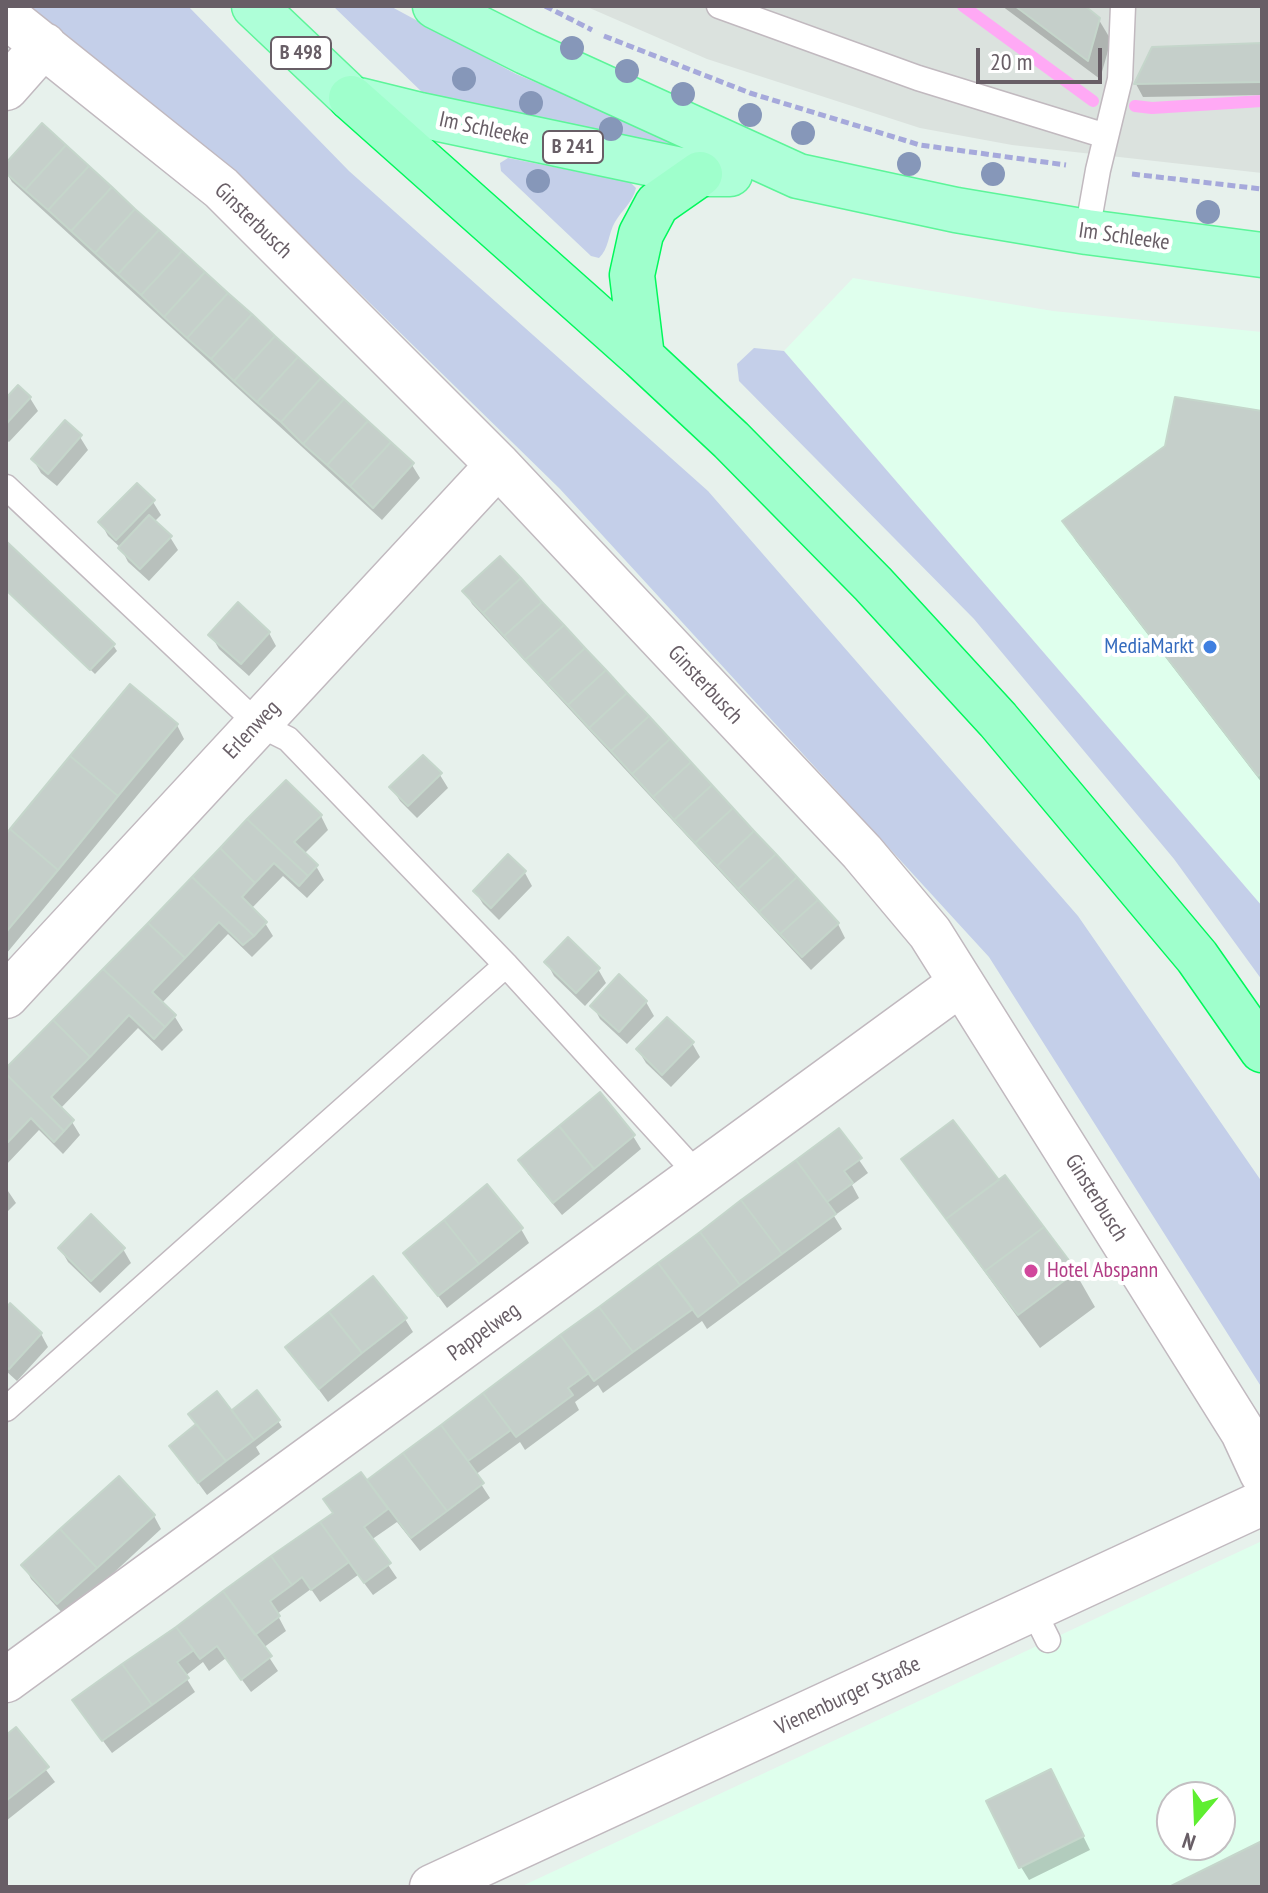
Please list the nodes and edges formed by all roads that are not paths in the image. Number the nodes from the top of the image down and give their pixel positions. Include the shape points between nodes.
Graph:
1 (254, 6) edge
2 (435, 6) edge
3 (719, 6) edge
4 (1123, 6) edge
5 (6, 16) edge
6 (44, 45) junction
7 (6, 88) edge
8 (351, 98) junction
9 (1106, 136) junction
10 (700, 174) junction
11 (798, 176) junction
12 (1087, 232) junction
13 (1262, 255) edge
14 (642, 357) junction
15 (498, 465) junction
16 (6, 487) edge
17 (258, 724) junction
18 (506, 965) junction
19 (961, 983) junction
20 (6, 996) edge
21 (1262, 1050) edge
22 (699, 1176) junction
23 (6, 1409) edge
24 (1262, 1473) edge
25 (1262, 1503) edge
26 (8, 1673) edge
27 (432, 1887) edge

1 - 8 main road, Im Schleeke / B 498
2 - 11 main road, Im Schleeke / B 241
3 - 9 lane via 918,78
4 - 9 lane via 1120,79
5 - 6 street, Ginsterbusch
6 - 7 street
6 - 15 street, Ginsterbusch via 221,188
8 - 10 main road, Im Schleeke / B 241
8 - 14 highway
9 - 12 lane
10 - 11 main road, Im Schleeke / B 241
10 - 14 highway via 657,204 641,234 632,275
11 - 12 main road, Im Schleeke / B 241
12 - 13 main road, Im Schleeke / B 241
14 - 21 highway via 742,451 998,720 1197,957
15 - 17 street, Erlenweg
15 - 19 street, Ginsterbusch via 862,852 930,933
16 - 17 lane
17 - 18 lane via 288,739
17 - 20 street, Erlenweg
18 - 22 lane
18 - 23 lane
19 - 22 street, Pappelweg
19 - 24 street, Ginsterbusch via 1243,1432
22 - 26 street, Pappelweg
25 - 27 street, Vienenburger Straße via 1041,1625

